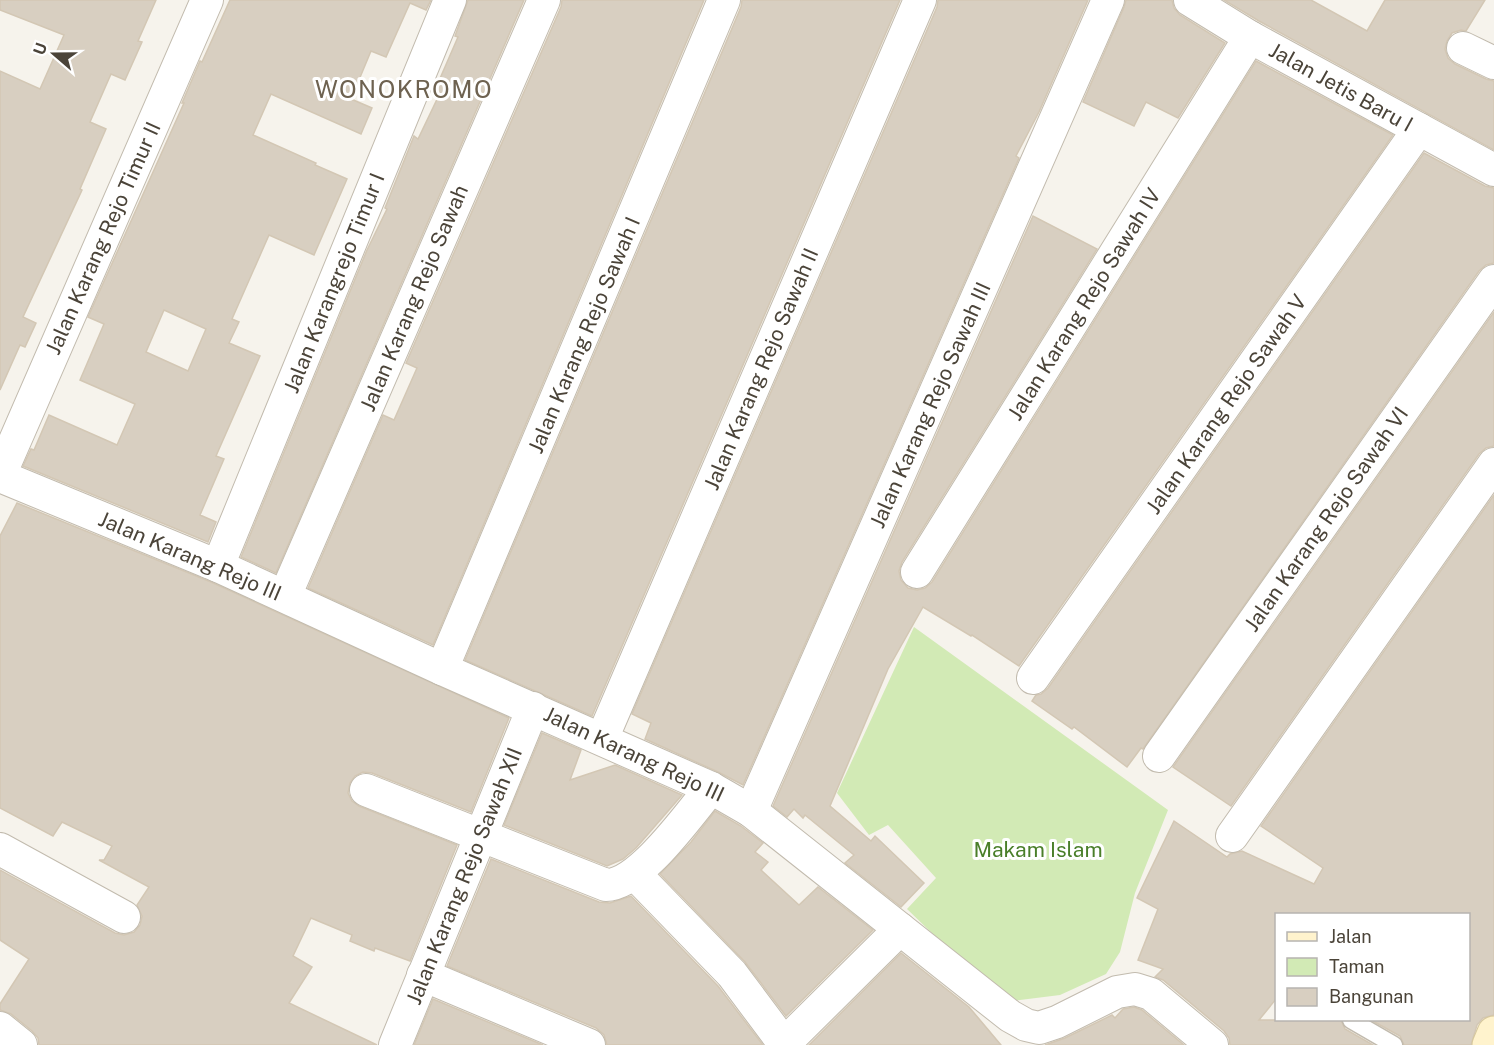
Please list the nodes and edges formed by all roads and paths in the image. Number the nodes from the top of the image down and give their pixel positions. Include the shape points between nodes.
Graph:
1 (207, 0) edge
2 (450, 0) edge
3 (544, 0) edge
4 (724, 0) edge
5 (920, 0) edge
6 (1108, 0) edge
7 (1190, 0) edge
8 (1250, 37) junction
9 (1463, 48) dead end
10 (1494, 63) edge
11 (1419, 129) junction
12 (1494, 170) edge
13 (1494, 281) edge
14 (1494, 464) edge
15 (0, 476) edge
16 (218, 566) junction
17 (917, 572) dead end
18 (285, 596) junction
19 (442, 669) junction
20 (1033, 678) dead end
21 (533, 708) junction
22 (602, 739) junction
23 (1159, 756) dead end
24 (711, 788) junction
25 (366, 790) dead end
26 (751, 811) junction
27 (481, 836) junction
28 (1232, 836) dead end
29 (0, 849) edge
30 (635, 874) junction
31 (124, 917) dead end
32 (900, 929) junction
33 (423, 975) junction
34 (1353, 1021) edge
35 (0, 1028) edge
36 (1494, 1033) edge
37 (1034, 1036) edge
38 (784, 1044) edge
39 (21, 1045) edge
40 (395, 1045) edge
41 (589, 1045) edge
42 (1212, 1045) edge
43 (1394, 1045) edge
44 (1489, 1045) edge

1 - 15 street, Jalan Karang Rejo Timur II
2 - 16 street, Jalan Karangrejo Timur I
3 - 18 street, Jalan Karang Rejo Sawah
4 - 19 street, Jalan Karang Rejo Sawah I
5 - 22 street, Jalan Karang Rejo Sawah II
6 - 26 street, Jalan Karang Rejo Sawah III
7 - 8 street, Jalan Jetis Baru I
8 - 11 street, Jalan Jetis Baru I
8 - 17 street, Jalan Karang Rejo Sawah IV
9 - 10 street
11 - 12 street, Jalan Jetis Baru I
11 - 20 street, Jalan Karang Rejo Sawah V
13 - 23 street, Jalan Karang Rejo Sawah VI
14 - 28 street
15 - 16 street, Jalan Karang Rejo III
16 - 18 street, Jalan Karang Rejo III
18 - 19 street, Jalan Karang Rejo III
19 - 21 street, Jalan Karang Rejo III
21 - 22 street, Jalan Karang Rejo III
21 - 27 street, Jalan Karang Rejo Sawah XII
22 - 24 street, Jalan Karang Rejo III
24 - 26 street, Jalan Karang Rejo III
24 - 30 street
25 - 27 street
26 - 32 street, Jalan Karang Rejo III
27 - 30 street via 606,885
27 - 33 street, Jalan Karang Rejo Sawah XII
29 - 31 street
30 - 38 street via 732,974
32 - 37 street, Jalan Karang Rejo III via 1026,1025
32 - 38 street
33 - 40 street, Jalan Karang Rejo Sawah XII
33 - 41 street
34 - 43 lane
35 - 39 street
36 - 44 street
37 - 42 street, Jalan Karang Rejo III via 1117,992 1135,989 1151,994

